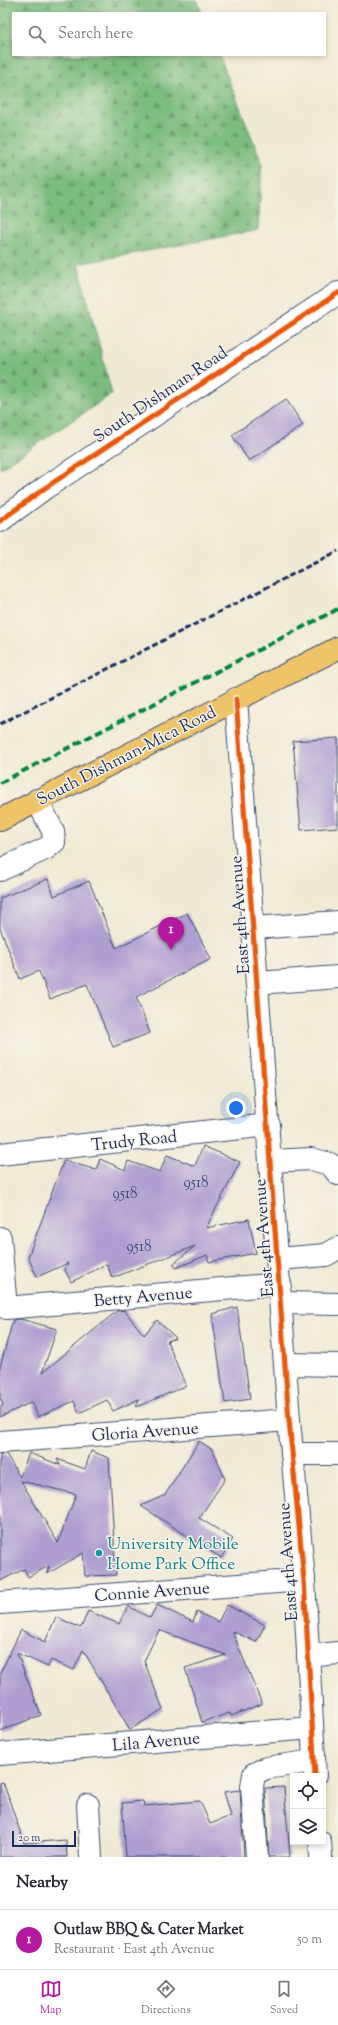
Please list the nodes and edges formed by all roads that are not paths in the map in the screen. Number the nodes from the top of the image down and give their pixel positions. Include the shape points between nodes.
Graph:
1 (338, 293) edge
2 (0, 521) edge
3 (338, 648) edge
4 (236, 699) junction
5 (37, 800) junction
6 (0, 820) edge
7 (0, 870) edge
8 (338, 922) edge
9 (254, 928) junction
10 (338, 977) edge
11 (258, 983) junction
12 (269, 1126) junction
13 (0, 1154) edge
14 (271, 1161) junction
15 (338, 1174) edge
16 (0, 1238) edge
17 (338, 1248) edge
18 (278, 1259) junction
19 (281, 1294) junction
20 (338, 1304) edge
21 (286, 1364) junction
22 (338, 1365) edge
23 (289, 1420) junction
24 (0, 1442) edge
25 (292, 1454) junction
26 (338, 1454) edge
27 (304, 1580) junction
28 (0, 1603) edge
29 (338, 1653) edge
30 (308, 1656) junction
31 (312, 1728) junction
32 (0, 1754) edge
33 (315, 1768) edge
34 (88, 1805) dead end
35 (320, 1845) edge
36 (91, 1857) edge
37 (257, 1857) edge
38 (321, 1857) edge

1 - 2 street, South Dishman Road via 64,475
3 - 4 main road, South Dishman-Mica Road
4 - 5 main road, South Dishman-Mica Road
4 - 9 street, East 4th Avenue
5 - 6 main road, South Dishman-Mica Road
5 - 7 street via 53,831 54,842 47,848
8 - 9 street
9 - 11 street, East 4th Avenue
10 - 11 street
11 - 12 street, East 4th Avenue
12 - 13 street, Trudy Road
12 - 14 street, East 4th Avenue
14 - 15 street via 311,1159 330,1164
14 - 18 street, East 4th Avenue
16 - 19 street, Betty Avenue via 6,1308
17 - 18 street via 326,1255
18 - 19 street, East 4th Avenue
19 - 20 street, Betty Avenue
19 - 21 street, East 4th Avenue
21 - 22 street
21 - 23 street, East 4th Avenue
23 - 24 street, Gloria Avenue
23 - 25 street, East 4th Avenue
25 - 26 street
25 - 27 street, East 4th Avenue
27 - 28 street, Connie Avenue
27 - 30 street, East 4th Avenue
29 - 30 street
30 - 31 street, East 4th Avenue
31 - 32 street, Lila Avenue
31 - 33 street, East 4th Avenue
33 - 37 street via 266,1768 254,1774 252,1787
34 - 36 street
35 - 38 street

